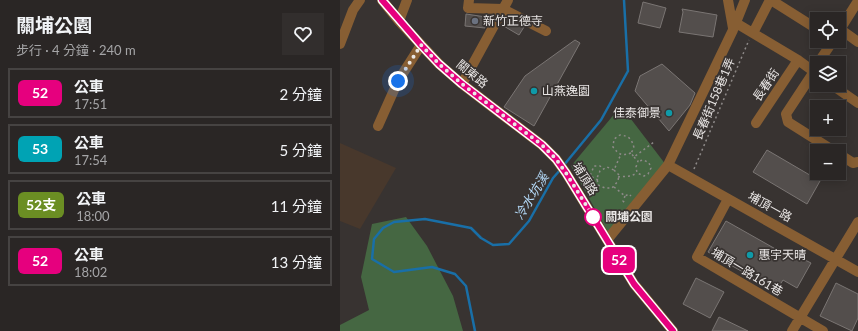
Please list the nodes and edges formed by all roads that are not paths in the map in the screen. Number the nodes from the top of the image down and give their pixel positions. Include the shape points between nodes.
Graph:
1 (360, 0) edge
2 (382, 0) edge
3 (408, 0) edge
4 (508, 0) edge
5 (728, 0) edge
6 (745, 0) edge
7 (771, 0) edge
8 (858, 0) edge
9 (469, 4) edge
10 (503, 10) junction
11 (846, 20) edge
12 (399, 21) junction
13 (810, 25) edge
14 (735, 26) junction
15 (546, 31) dead end
16 (752, 33) junction
17 (846, 34) edge
18 (858, 42) edge
19 (340, 44) edge
20 (421, 45) junction
21 (798, 60) junction
22 (810, 66) edge
23 (810, 78) edge
24 (462, 84) junction
25 (842, 92) edge
26 (858, 103) edge
27 (756, 123) dead end
28 (378, 126) dead end
29 (823, 144) edge
30 (846, 158) edge
31 (556, 159) joint
32 (858, 162) edge
33 (668, 165) junction
34 (728, 199) junction
35 (858, 222) edge
36 (607, 240) junction
37 (835, 260) junction
38 (858, 272) edge
39 (800, 318) junction
40 (673, 331) edge
41 (792, 331) edge
42 (823, 331) edge

1 - 19 street via 353,10
2 - 12 street, 關東路
3 - 12 street
4 - 10 street
5 - 14 street
6 - 14 street
7 - 13 street
7 - 16 street
8 - 11 street
9 - 10 street
10 - 15 street
10 - 24 street
12 - 20 street, 關東路
14 - 16 street
14 - 33 street
16 - 21 street
17 - 18 street
20 - 24 street, 關東路
20 - 28 street via 398,81
21 - 22 street
21 - 27 street, 長春街
23 - 29 street via 786,114 788,122
24 - 31 street, 關東路 via 542,145
25 - 26 street
30 - 32 street via 853,163
31 - 36 street, 埔頂路
33 - 34 street, 埔頂一路
33 - 36 street
34 - 37 street, 埔頂一路
34 - 39 street, 埔頂一路161巷 via 697,257
35 - 37 street
36 - 40 street, 埔頂路 via 634,284
37 - 38 street, 埔頂一路
37 - 39 street
39 - 41 street
39 - 42 street, 埔頂一路161巷

